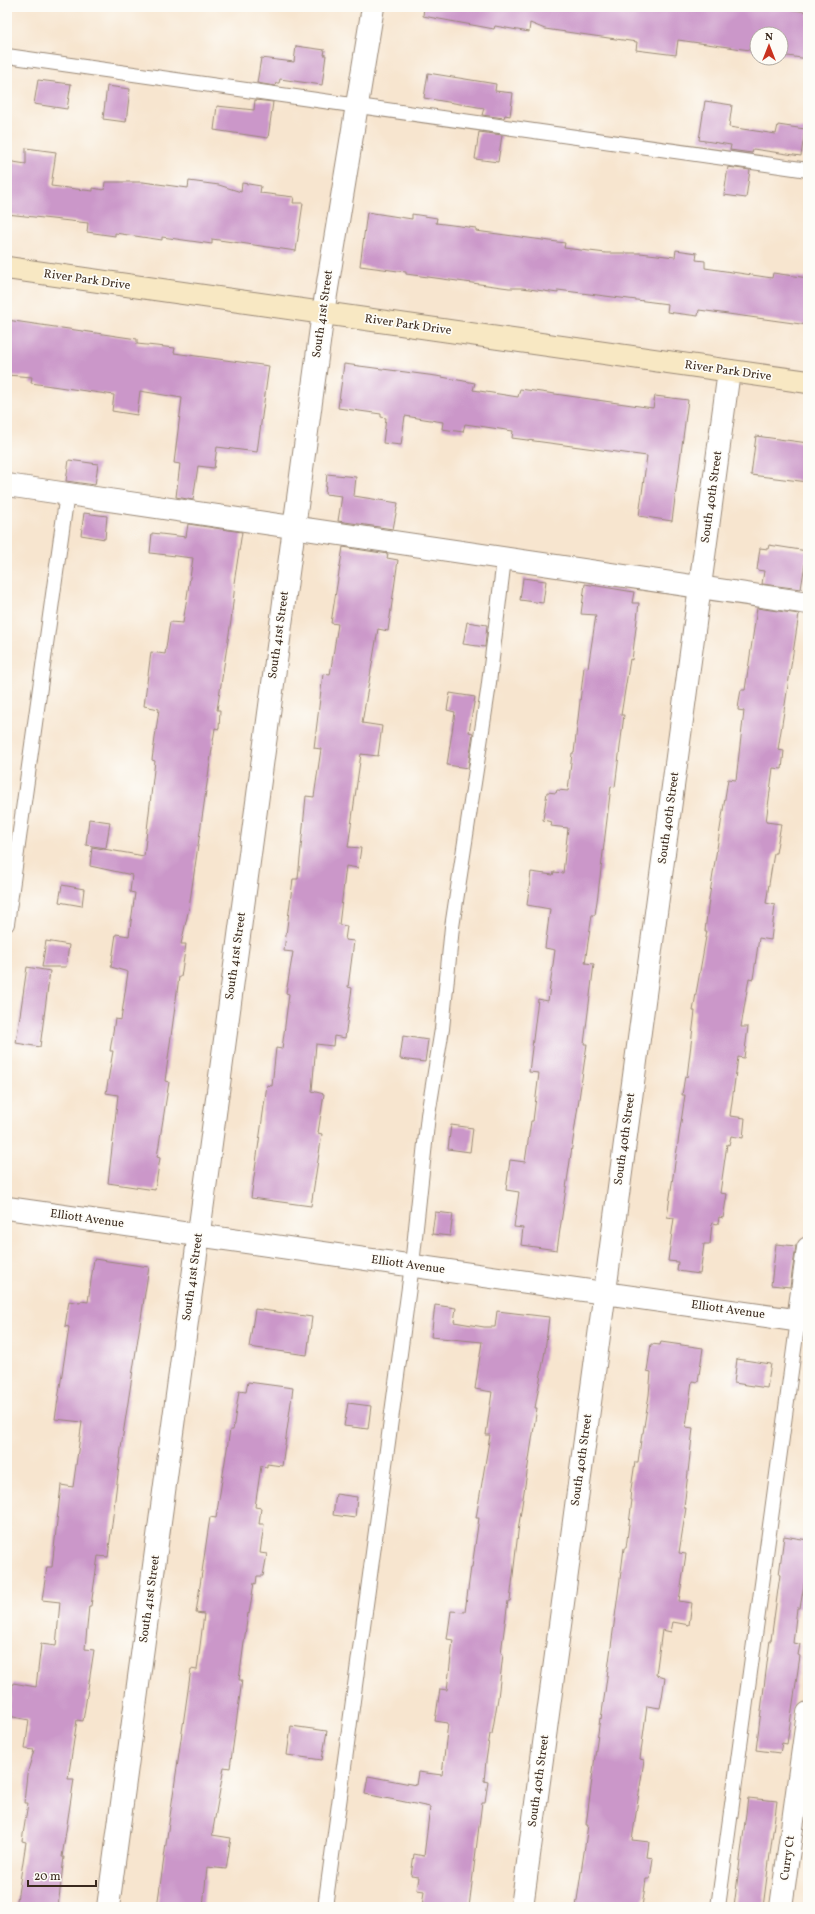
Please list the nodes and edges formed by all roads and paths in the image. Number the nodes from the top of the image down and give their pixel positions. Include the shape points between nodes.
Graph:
1 (372, 7) edge
2 (7, 56) edge
3 (356, 106) junction
4 (808, 170) edge
5 (7, 268) edge
6 (323, 314) junction
7 (729, 371) junction
8 (808, 382) edge
9 (7, 485) edge
10 (67, 494) junction
11 (294, 528) junction
12 (504, 559) junction
13 (700, 588) junction
14 (808, 603) edge
15 (7, 924) edge
16 (7, 1208) edge
17 (198, 1235) junction
18 (808, 1248) edge
19 (412, 1265) junction
20 (604, 1293) junction
21 (803, 1321) edge
22 (808, 1713) edge
23 (108, 1907) edge
24 (325, 1907) edge
25 (522, 1907) edge
26 (718, 1907) edge
27 (781, 1907) edge

1 - 3 street, South 41st Street
2 - 3 lane
3 - 4 lane
3 - 6 street, South 41st Street
5 - 6 street, River Park Drive
6 - 7 street, River Park Drive
6 - 11 street, South 41st Street
7 - 8 street, River Park Drive
7 - 13 street, South 40th Street
9 - 10 street
10 - 11 street
10 - 15 lane
11 - 12 street
11 - 17 street, South 41st Street
12 - 13 street
12 - 19 lane via 488,691 452,928
13 - 14 street
13 - 20 street, South 40th Street
16 - 17 street, Elliott Avenue
17 - 19 street, Elliott Avenue
17 - 23 street, South 41st Street
18 - 21 street
19 - 20 street, Elliott Avenue
19 - 24 lane
20 - 21 street, Elliott Avenue
20 - 25 street, South 40th Street
21 - 26 lane
22 - 27 street, Curry Ct

